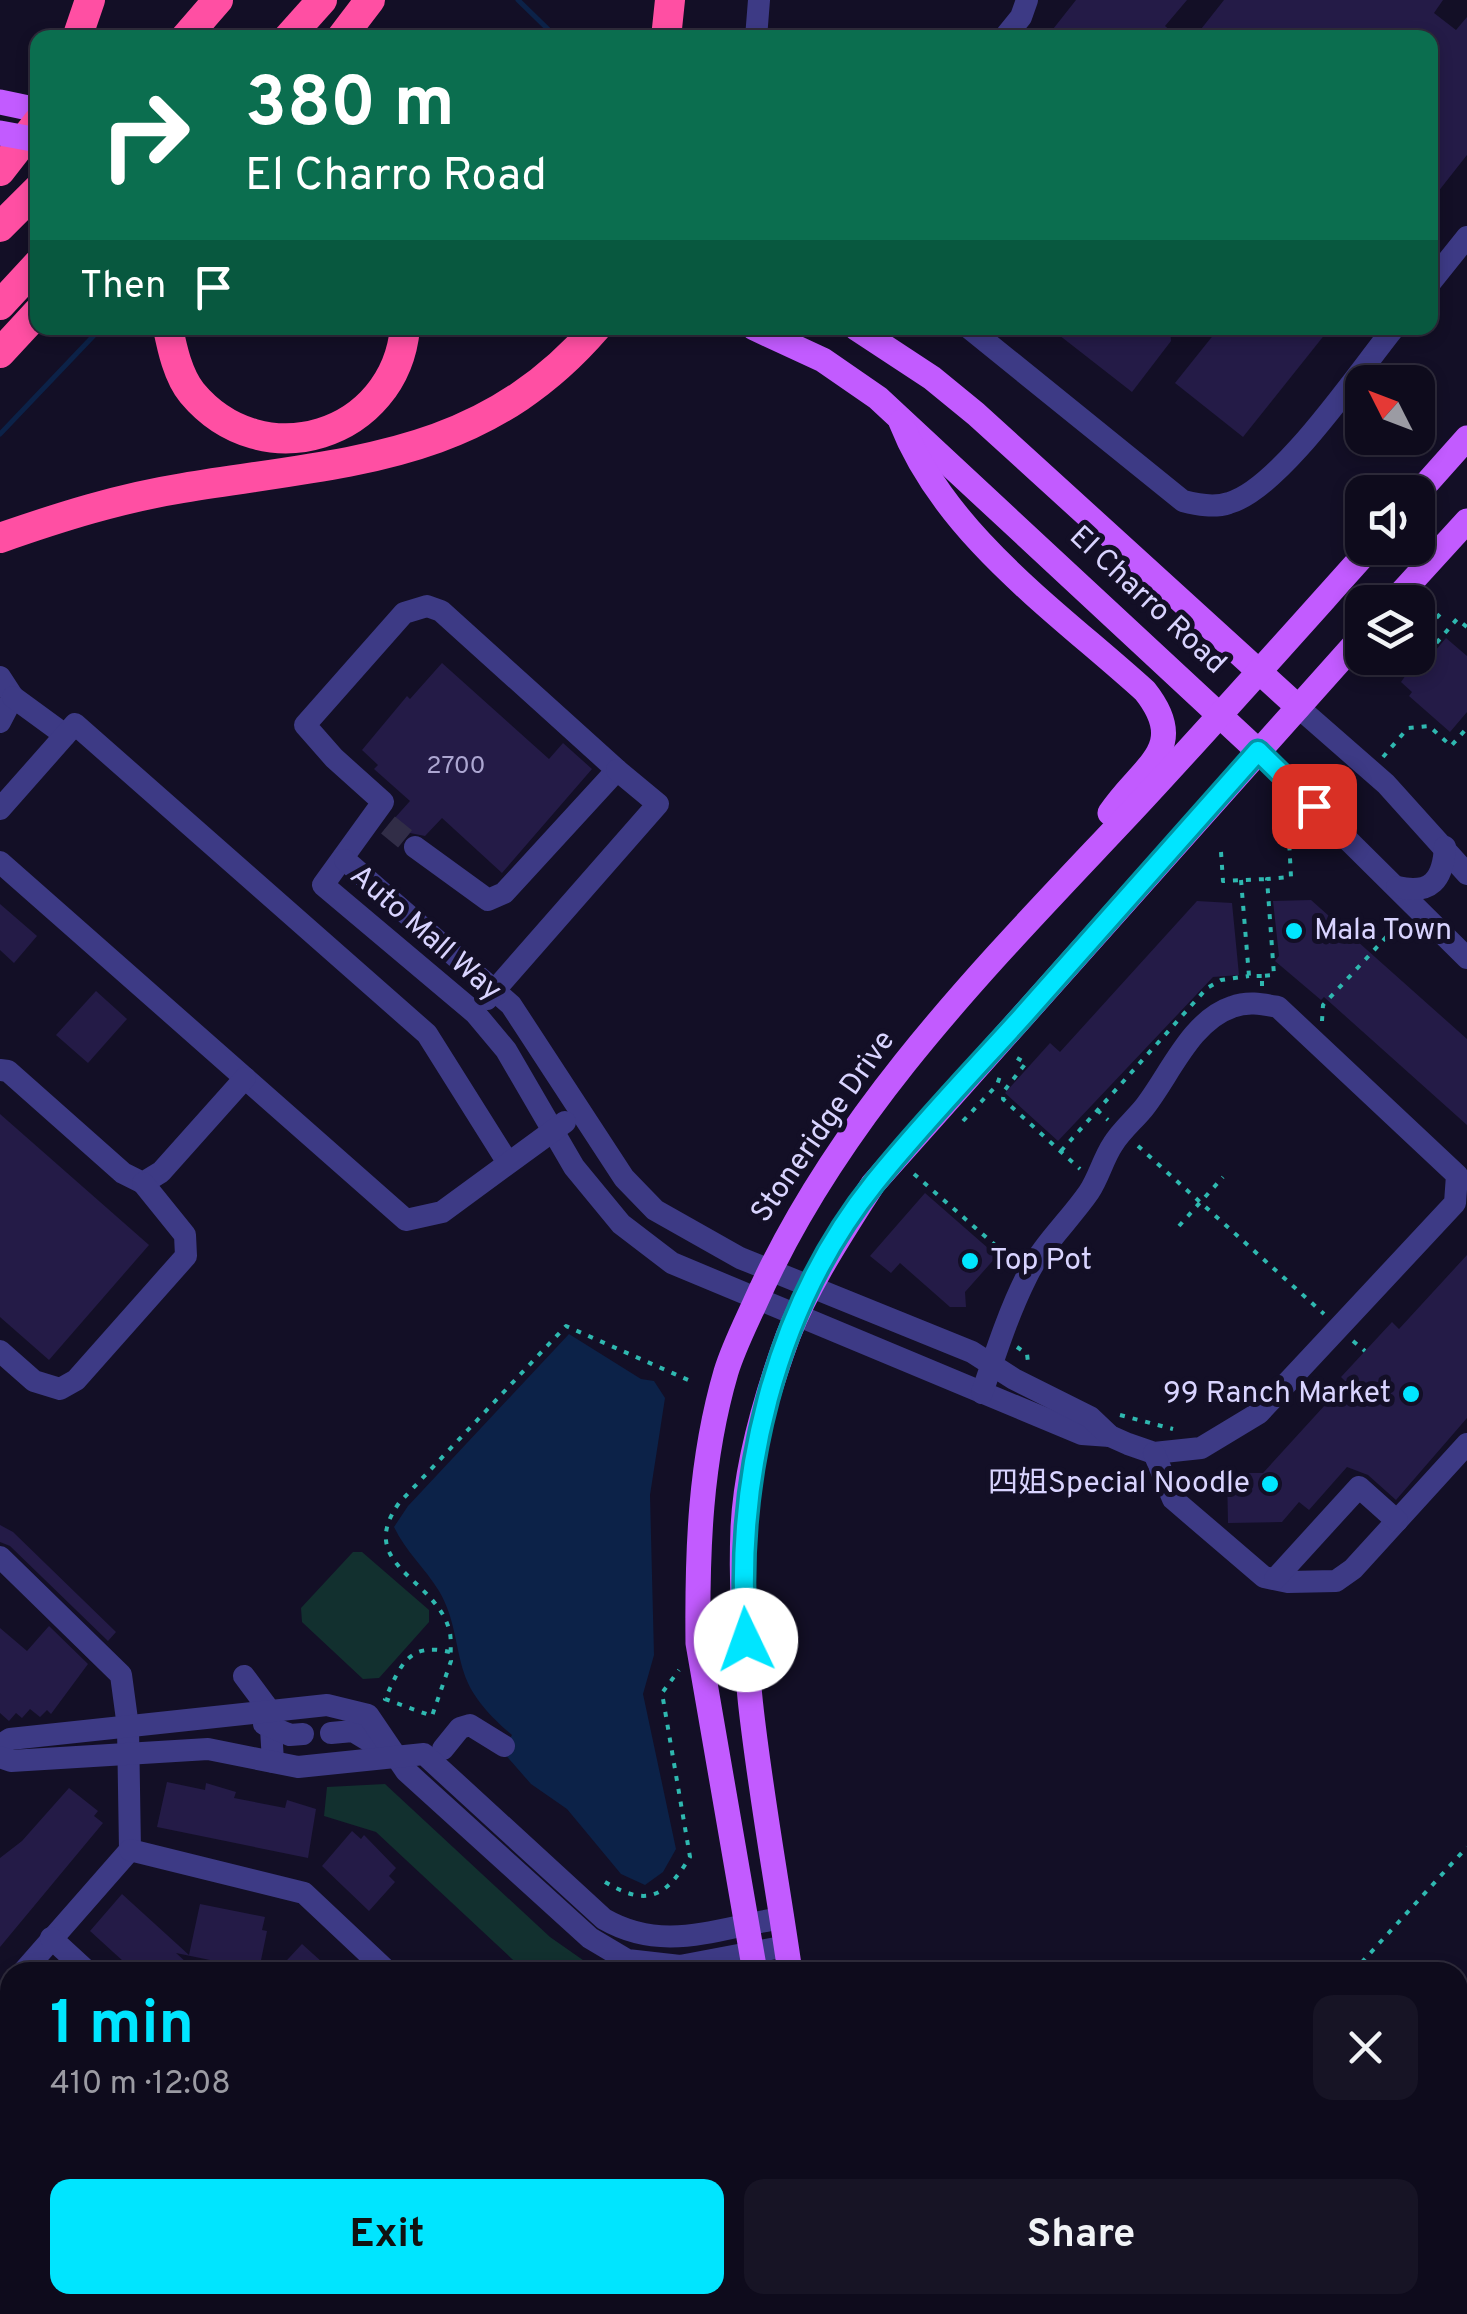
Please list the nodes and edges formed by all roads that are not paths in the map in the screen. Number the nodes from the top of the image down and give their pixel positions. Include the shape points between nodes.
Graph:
1 (90, 0) edge
2 (218, 0) edge
3 (322, 0) edge
4 (370, 0) edge
5 (670, 0) edge
6 (758, 0) edge
7 (1027, 0) edge
8 (81, 30) edge
9 (192, 30) edge
10 (295, 30) edge
11 (347, 30) edge
12 (667, 30) edge
13 (756, 30) edge
14 (1010, 30) edge
15 (0, 102) edge
16 (30, 108) edge
17 (30, 132) edge
18 (0, 133) edge
19 (30, 139) edge
20 (0, 171) edge
21 (30, 196) edge
22 (0, 227) edge
23 (1467, 237) edge
24 (30, 273) edge
25 (1438, 273) edge
26 (0, 305) edge
27 (30, 321) edge
28 (170, 335) edge
29 (404, 335) edge
30 (589, 335) edge
31 (769, 335) edge
32 (867, 335) edge
33 (979, 335) edge
34 (1388, 335) edge
35 (0, 353) edge
36 (899, 418) junction
37 (1467, 438) edge
38 (1435, 475) edge
39 (1467, 521) edge
40 (0, 538) edge
41 (1467, 538) edge
42 (1436, 556) junction
43 (1355, 565) edge
44 (1409, 585) edge
45 (1345, 655) edge
46 (1260, 672) junction
47 (7, 687) edge
48 (1298, 707) junction
49 (1220, 716) junction
50 (0, 722) edge
51 (65, 735) junction
52 (1258, 751) junction
53 (617, 770) junction
54 (0, 809) edge
55 (415, 847) tunnel mouth
56 (1445, 848) junction
57 (345, 860) junction
58 (0, 862) edge
59 (1071, 873) junction
60 (1467, 874) edge
61 (323, 885) junction
62 (1397, 887) junction
63 (288, 911) junction
64 (1467, 958) edge
65 (494, 990) junction
66 (475, 1013) junction
67 (0, 1070) edge
68 (245, 1078) junction
69 (582, 1114) junction
70 (552, 1128) junction
71 (508, 1163) junction
72 (1462, 1172) edge
73 (144, 1183) junction
74 (769, 1270) junction
75 (810, 1288) junction
76 (756, 1300) junction
77 (797, 1317) junction
78 (0, 1350) edge
79 (992, 1365) junction
80 (982, 1392) junction
81 (1110, 1436) junction
82 (1467, 1444) edge
83 (1154, 1453) junction
84 (1397, 1521) junction
85 (0, 1558) edge
86 (1276, 1579) junction
87 (244, 1676) dead end
88 (272, 1719) junction
89 (128, 1727) junction
90 (331, 1733) dead end
91 (303, 1734) dead end
92 (0, 1745) edge
93 (504, 1746) dead end
94 (443, 1749) dead end
95 (129, 1752) junction
96 (394, 1756) junction
97 (0, 1757) edge
98 (272, 1762) junction
99 (130, 1850) junction
100 (783, 1918) junction
101 (747, 1923) junction
102 (51, 1938) junction
103 (786, 1946) junction
104 (31, 1962) edge
105 (77, 1962) edge
106 (377, 1962) edge
107 (645, 1962) edge
108 (754, 1962) edge
109 (758, 1962) edge
110 (788, 1962) edge

1 - 8 highway
2 - 9 highway
3 - 10 highway
4 - 11 highway
5 - 12 highway
6 - 13 street
7 - 14 street
15 - 16 main road
17 - 20 highway
18 - 19 main road, bridge
21 - 22 highway
23 - 25 street
24 - 26 highway
27 - 35 highway
28 - 29 highway via 190,392 215,413 267,438 326,433 363,414 390,382
30 - 40 highway via 537,384 442,439 382,457 122,500
31 - 36 main road, El Charro Road via 823,360
32 - 46 main road, El Charro Road via 976,414
33 - 34 street via 1183,501 1210,506 1230,503 1267,480
36 - 49 main road, El Charro Road
36 - 59 main road via 915,459 976,538 1160,710 1164,747
37 - 38 main road
39 - 42 main road
41 - 42 street
42 - 44 main road
43 - 46 main road, Stoneridge Drive
45 - 48 main road
46 - 48 main road, El Charro Road
46 - 49 main road, Stoneridge Drive
47 - 50 street
47 - 51 street
48 - 52 main road
48 - 56 street, El Charro Road via 1386,784
49 - 52 main road, El Charro Road
49 - 59 main road, Stoneridge Drive
51 - 54 street
51 - 63 street via 75,724
52 - 62 street, El Charro Road
52 - 75 main road via 873,1184
53 - 55 street via 504,892 488,900
53 - 57 street via 441,612 427,606 404,613 305,725 383,802 382,819
53 - 65 street via 658,804
56 - 60 street, El Charro Road
56 - 62 street via 1443,873 1430,887
57 - 61 street, Auto Mall Way
57 - 65 street, Auto Mall Way
58 - 68 street
59 - 74 main road, Stoneridge Drive via 946,1010 827,1169
61 - 63 street
61 - 66 street, Auto Mall Way
62 - 64 street, El Charro Road
63 - 71 street via 427,1034
65 - 66 street
65 - 69 street, Auto Mall Way via 522,1018
66 - 70 street, Auto Mall Way via 506,1050
67 - 73 street via 123,1173
68 - 71 street via 406,1220 442,1212
68 - 73 street
69 - 70 street
69 - 74 street, Auto Mall Way via 624,1178 655,1210
70 - 71 street
70 - 76 street, Auto Mall Way via 621,1224 672,1263
72 - 79 street via 1278,1007 1231,1007 1211,1020 1122,1132 1092,1188 1032,1266
72 - 83 street via 1454,1203 1259,1413 1201,1448
73 - 78 street via 185,1235 186,1256 76,1380 60,1389 34,1382
74 - 75 street, Auto Mall Way
74 - 76 main road, Stoneridge Drive
75 - 77 main road
75 - 79 street, Auto Mall Way
76 - 77 street, Auto Mall Way
76 - 101 main road, Stoneridge Drive via 722,1389 697,1538 698,1642
77 - 80 street, Auto Mall Way
77 - 100 main road via 765,1409 743,1526 750,1700
79 - 80 street
79 - 81 street, Auto Mall Way via 1090,1416
80 - 81 street, Auto Mall Way via 1082,1434
81 - 83 street
82 - 84 street
83 - 86 street via 1172,1499 1264,1577
84 - 86 street via 1336,1581
84 - 86 street via 1359,1487
85 - 89 street via 120,1675
87 - 88 street
88 - 89 street via 242,1715
88 - 91 street via 290,1735
88 - 96 street via 329,1705 368,1714
88 - 98 street
89 - 92 street
89 - 95 street
90 - 96 street via 352,1731
93 - 94 street via 470,1725
95 - 97 street
95 - 98 street via 208,1749
95 - 99 street
96 - 98 street via 298,1766
96 - 101 street via 424,1754 604,1919 629,1934 665,1940
96 - 107 street via 590,1938 627,1960
99 - 102 street
99 - 106 street via 304,1893
100 - 101 street
100 - 103 main road
101 - 108 main road, Stoneridge Drive
102 - 104 street
102 - 105 street
103 - 109 street
103 - 110 main road

